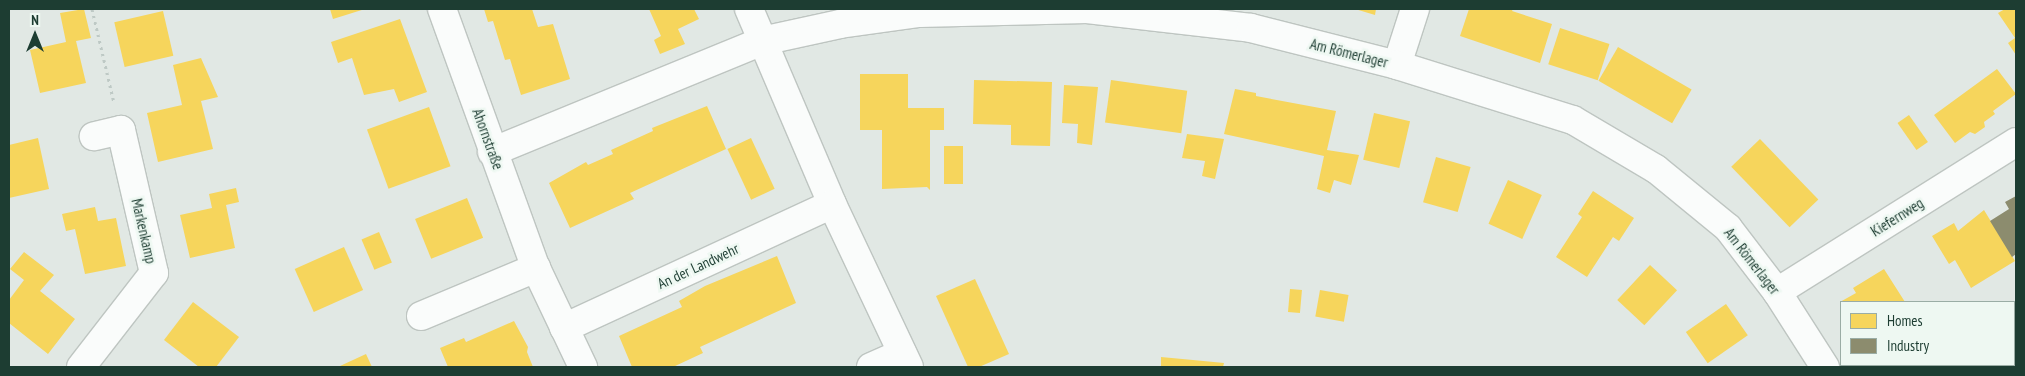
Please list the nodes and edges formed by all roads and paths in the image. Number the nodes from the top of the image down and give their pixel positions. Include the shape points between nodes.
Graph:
1 (92, 9) edge
2 (442, 9) edge
3 (749, 9) edge
4 (1415, 9) edge
5 (762, 41) junction
6 (1397, 65) junction
7 (121, 130) junction
8 (94, 136) dead end
9 (2016, 142) edge
10 (492, 152) junction
11 (832, 204) junction
12 (536, 268) junction
13 (1777, 292) junction
14 (421, 316) dead end
15 (564, 328) junction
16 (906, 360) edge
17 (81, 367) edge
18 (583, 367) edge
19 (871, 367) edge
20 (1825, 367) edge

1 - 7 path
2 - 10 street, Ahornstraße
3 - 5 street
4 - 6 street
5 - 6 street, Am Römerlager via 840,24 919,13 1087,9 1251,28
5 - 10 street
5 - 11 street
6 - 13 street, Am Römerlager via 1573,120 1656,169 1728,228
7 - 8 street
7 - 17 street, Markenkamp via 154,273
9 - 13 street, Kiefernweg
10 - 12 street, Ahornstraße
11 - 15 street, An der Landwehr
11 - 16 street
12 - 14 street
12 - 15 street, Ahornstraße
13 - 20 street, Am Römerlager
15 - 18 street, Ahornstraße
16 - 19 street

